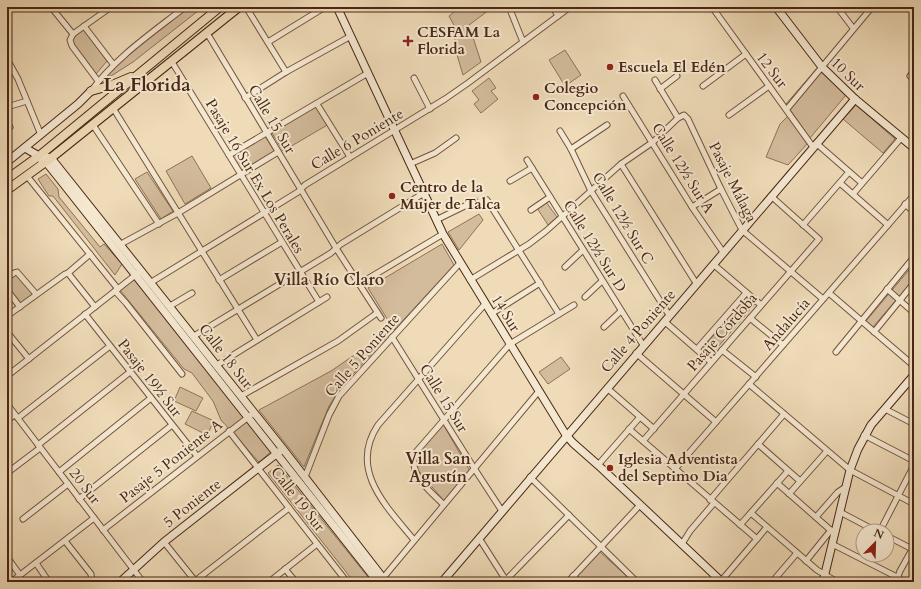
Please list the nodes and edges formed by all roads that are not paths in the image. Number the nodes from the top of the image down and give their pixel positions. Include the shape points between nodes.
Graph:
1 (51, 7) edge
2 (111, 7) edge
3 (185, 7) edge
4 (239, 7) edge
5 (246, 7) edge
6 (325, 7) edge
7 (337, 7) edge
8 (509, 7) edge
9 (553, 7) edge
10 (570, 7) edge
11 (712, 7) edge
12 (776, 7) edge
13 (837, 7) edge
14 (872, 7) edge
15 (218, 8) edge
16 (558, 16) junction
17 (84, 26) junction
18 (853, 28) junction
19 (206, 33) junction
20 (73, 34) junction
21 (351, 36) junction
22 (268, 42) junction
23 (523, 42) junction
24 (746, 54) junction
25 (7, 59) edge
26 (172, 62) junction
27 (113, 64) junction
28 (822, 67) junction
29 (914, 71) edge
30 (286, 72) junction
31 (141, 73) junction
32 (368, 73) junction
33 (677, 76) dead end
34 (910, 76) dead end
35 (414, 78) dead end
36 (655, 80) dead end
37 (98, 81) junction
38 (703, 86) dead end
39 (769, 86) junction
40 (660, 89) junction
41 (91, 91) junction
42 (622, 96) dead end
43 (245, 98) junction
44 (855, 98) junction
45 (27, 101) junction
46 (317, 104) junction
47 (7, 107) edge
48 (113, 108) junction
49 (430, 109) junction
50 (787, 109) junction
51 (729, 115) dead end
52 (678, 118) junction
53 (93, 125) junction
54 (607, 125) dead end
55 (395, 130) junction
56 (560, 131) dead end
57 (266, 133) junction
58 (40, 135) junction
59 (456, 138) dead end
60 (901, 138) junction
61 (653, 142) junction
62 (815, 145) junction
63 (25, 148) junction
64 (914, 148) edge
65 (571, 149) junction
66 (278, 152) junction
67 (229, 156) junction
68 (38, 157) junction
69 (350, 157) junction
70 (49, 160) junction
71 (527, 160) dead end
72 (7, 162) edge
73 (410, 164) junction
74 (622, 164) junction
75 (532, 168) junction
76 (849, 172) junction
77 (240, 174) junction
78 (27, 176) junction
79 (7, 178) edge
80 (510, 181) dead end
81 (840, 183) junction
82 (862, 183) junction
83 (301, 189) junction
84 (721, 189) junction
85 (7, 190) edge
86 (591, 191) junction
87 (424, 193) junction
88 (853, 194) junction
89 (914, 195) edge
90 (771, 196) junction
91 (550, 197) junction
92 (487, 200) dead end
93 (475, 201) dead end
94 (906, 204) junction
95 (692, 207) junction
96 (531, 210) dead end
97 (914, 212) edge
98 (178, 213) junction
99 (264, 213) junction
100 (562, 217) junction
101 (436, 220) junction
102 (159, 224) junction
103 (803, 225) junction
104 (888, 225) junction
105 (742, 230) junction
106 (443, 234) junction
107 (282, 242) junction
108 (121, 244) junction
109 (336, 248) junction
110 (520, 250) junction
111 (583, 250) junction
112 (202, 251) junction
113 (723, 252) junction
114 (90, 254) junction
115 (913, 260) edge
116 (460, 263) junction
117 (713, 264) junction
118 (565, 267) dead end
119 (300, 272) junction
120 (790, 272) junction
121 (68, 273) junction
122 (138, 273) junction
123 (7, 278) edge
124 (219, 280) junction
125 (470, 280) junction
126 (602, 281) junction
127 (150, 283) junction
128 (540, 283) junction
129 (696, 283) junction
130 (359, 284) junction
131 (914, 284) edge
132 (887, 289) junction
133 (7, 290) edge
134 (116, 290) junction
135 (192, 293) dead end
136 (746, 293) junction
137 (829, 293) junction
138 (36, 294) junction
139 (327, 297) dead end
140 (585, 297) dead end
141 (823, 299) junction
142 (900, 300) junction
143 (319, 302) junction
144 (485, 304) junction
145 (574, 305) dead end
146 (761, 305) junction
147 (170, 306) junction
148 (20, 307) junction
149 (95, 307) junction
150 (237, 310) junction
151 (621, 311) junction
152 (377, 313) junction
153 (914, 313) edge
154 (85, 314) junction
155 (491, 314) junction
156 (559, 314) junction
157 (7, 316) edge
158 (381, 318) dead end
159 (666, 318) junction
160 (750, 318) junction
161 (861, 320) junction
162 (604, 328) dead end
163 (7, 332) edge
164 (874, 332) junction
165 (194, 336) junction
166 (392, 337) junction
167 (257, 340) junction
168 (510, 344) junction
169 (643, 345) junction
170 (783, 345) junction
171 (110, 346) junction
172 (697, 350) junction
173 (722, 350) junction
174 (836, 352) dead end
175 (636, 353) junction
176 (29, 359) junction
177 (711, 362) junction
178 (216, 365) junction
179 (914, 366) edge
180 (130, 372) junction
181 (182, 374) dead end
182 (914, 375) edge
183 (7, 376) edge
184 (756, 377) junction
185 (419, 379) junction
186 (907, 383) junction
187 (749, 384) junction
188 (914, 387) edge
189 (606, 388) junction
190 (539, 391) junction
191 (684, 394) junction
192 (241, 396) junction
193 (151, 398) junction
194 (7, 404) edge
195 (885, 409) junction
196 (254, 412) junction
197 (784, 414) junction
198 (16, 416) junction
199 (640, 417) junction
200 (247, 418) junction
201 (7, 420) edge
202 (444, 420) junction
203 (716, 422) junction
204 (914, 424) edge
205 (172, 425) junction
206 (629, 429) junction
207 (654, 429) junction
208 (229, 431) junction
209 (566, 435) junction
210 (864, 435) junction
211 (643, 441) junction
212 (758, 444) junction
213 (39, 446) junction
214 (280, 451) junction
215 (827, 451) junction
216 (197, 456) junction
217 (914, 461) edge
218 (598, 465) junction
219 (914, 465) edge
220 (258, 468) junction
221 (474, 468) junction
222 (675, 469) junction
223 (850, 470) junction
224 (788, 471) junction
225 (59, 472) junction
226 (7, 473) edge
227 (305, 477) junction
228 (530, 478) junction
229 (800, 481) junction
230 (777, 483) junction
231 (68, 484) junction
232 (847, 486) junction
233 (789, 494) junction
234 (898, 496) junction
235 (79, 499) junction
236 (712, 502) junction
237 (443, 504) junction
238 (914, 504) edge
239 (640, 505) junction
240 (289, 508) junction
241 (502, 511) junction
242 (840, 512) junction
243 (751, 513) junction
244 (569, 516) junction
245 (816, 517) junction
246 (94, 518) junction
247 (22, 519) dead end
248 (861, 523) edge
249 (884, 523) edge
250 (740, 525) junction
251 (767, 527) junction
252 (103, 530) junction
253 (833, 532) junction
254 (479, 538) junction
255 (757, 539) junction
256 (414, 540) junction
257 (895, 540) edge
258 (65, 541) junction
259 (164, 542) junction
260 (317, 544) junction
261 (682, 544) junction
262 (832, 544) junction
263 (600, 547) junction
264 (913, 549) edge
265 (797, 553) junction
266 (7, 556) edge
267 (806, 561) junction
268 (36, 563) junction
269 (133, 569) junction
270 (285, 569) junction
271 (20, 575) junction
272 (573, 576) junction
273 (824, 579) edge
274 (446, 580) edge
275 (382, 581) edge
276 (506, 581) edge
277 (897, 581) edge
278 (11, 582) edge
279 (49, 582) edge
280 (92, 582) edge
281 (120, 582) edge
282 (143, 582) edge
283 (196, 582) edge
284 (268, 582) edge
285 (296, 582) edge
286 (347, 582) edge
287 (568, 582) edge
288 (579, 582) edge
289 (636, 582) edge
290 (722, 582) edge
291 (772, 582) edge
292 (837, 582) edge

1 - 20 street
2 - 17 street
3 - 27 street
4 - 19 main road
5 - 22 street
6 - 22 street
7 - 21 street, 14 Sur
8 - 23 street
9 - 16 street
10 - 16 street, Calle 6 Poniente
11 - 24 street, 12 Sur
12 - 28 street, 10 Sur
13 - 18 street
14 - 18 street
15 - 31 main road
16 - 23 street, Calle 6 Poniente
17 - 20 street
17 - 27 street
18 - 28 street
19 - 26 main road
19 - 43 street, Calle 15 Sur
20 - 37 street via 70,40 72,46
21 - 30 street
21 - 32 street, 14 Sur
22 - 30 street
23 - 49 street, Calle 6 Poniente
24 - 38 street
24 - 39 street, 12 Sur
25 - 45 street
26 - 48 main road
26 - 67 street, Pasaje 16 Sur Ex Los Perales
27 - 37 street
28 - 44 street, 10 Sur
28 - 50 street
29 - 34 street
30 - 43 street
31 - 41 main road
31 - 68 main road
32 - 46 street
32 - 55 street, 14 Sur
33 - 40 street
35 - 49 street
36 - 40 street
37 - 41 street
39 - 50 street, 12 Sur
39 - 51 street
40 - 52 street
41 - 58 street
42 - 61 street, Calle 12½ Sur A
43 - 57 street, Calle 15 Sur
44 - 60 street, 10 Sur
44 - 62 street, Calle 4 Poniente
45 - 47 street
45 - 58 street
46 - 57 street
46 - 69 street
48 - 53 main road
48 - 98 street
49 - 55 street, Calle 6 Poniente
50 - 62 street, 12 Sur
52 - 61 street
52 - 84 street, Pasaje Málaga via 686,116 688,119
53 - 70 main road
53 - 102 street
54 - 65 street
55 - 69 street, Calle 6 Poniente
55 - 73 street, 14 Sur
56 - 65 street, Calle 12½ Sur C
57 - 66 street, Calle 15 Sur
57 - 67 street
58 - 63 street
59 - 73 street via 435,153
60 - 64 street, 10 Sur
60 - 82 street
61 - 74 street
61 - 95 street, Calle 12½ Sur A
62 - 76 street, 12 Sur
62 - 90 street, Calle 4 Poniente
63 - 68 street, Calle 18 Sur
63 - 72 street
65 - 86 street, Calle 12½ Sur C
66 - 77 street
66 - 83 street, Calle 15 Sur
67 - 77 street, Pasaje 16 Sur Ex Los Perales
68 - 70 street, Calle 18 Sur
68 - 79 main road
69 - 83 street, Calle 6 Poniente
70 - 78 main road
70 - 108 street, Calle 18 Sur
70 - 122 street, Calle 18 Sur
71 - 75 street, Calle 12½ Sur D
73 - 87 street, 14 Sur
74 - 86 street
74 - 129 street
75 - 80 street
75 - 91 street, Calle 12½ Sur D
76 - 81 street
76 - 82 street, 12 Sur
77 - 98 street
77 - 99 street, Pasaje 16 Sur Ex Los Perales
78 - 85 main road
78 - 114 street
81 - 88 street
81 - 103 street
82 - 88 street
83 - 99 street, Calle 6 Poniente
83 - 109 street, Calle 15 Sur
84 - 95 street
84 - 105 street, Pasaje Málaga
86 - 100 street
86 - 159 street, Calle 12½ Sur C
87 - 101 street, 14 Sur
87 - 109 street
88 - 104 street
89 - 94 street, Andalucía
90 - 103 street
90 - 105 street, Calle 4 Poniente
91 - 96 street
91 - 100 street, Calle 12½ Sur D
92 - 110 street
93 - 101 street
94 - 97 street
94 - 104 street, Andalucía
95 - 113 street, Calle 12½ Sur A
98 - 102 street
98 - 112 street
99 - 107 street, Pasaje 16 Sur Ex Los Perales
99 - 112 street, Calle 6 Poniente
100 - 110 street
100 - 111 street, Calle 12½ Sur D
101 - 106 street, 14 Sur
102 - 108 street
103 - 120 street, Pasaje Córdoba via 819,238
104 - 137 street, Andalucía
105 - 113 street, Calle 4 Poniente
105 - 120 street, Pasaje Málaga
106 - 116 street, 14 Sur
106 - 130 street
107 - 119 street, Pasaje 16 Sur Ex Los Perales
107 - 124 street
108 - 122 street, Calle 18 Sur
109 - 119 street
109 - 130 street, Calle 15 Sur
110 - 125 street
110 - 128 street
111 - 118 street
111 - 126 street, Calle 12½ Sur D
112 - 124 street
112 - 127 street, Calle 6 Poniente
113 - 117 street, Calle 4 Poniente
114 - 121 street
114 - 134 street
115 - 132 street
116 - 125 street, 14 Sur
116 - 166 street, Calle 5 Poniente
117 - 129 street, Calle 4 Poniente
117 - 136 street
119 - 143 street, Pasaje 16 Sur Ex Los Perales
119 - 150 street
120 - 141 street, Pasaje Málaga
120 - 146 street, Pasaje Córdoba
121 - 138 street
121 - 149 street
122 - 127 street, Calle 18 Sur
122 - 134 street
122 - 200 street, Calle 18 Sur
123 - 138 street via 17,272
124 - 150 street
125 - 144 street, 14 Sur
126 - 140 street
126 - 151 street, Calle 12½ Sur D
127 - 147 street, Calle 18 Sur
128 - 155 street
128 - 156 street
129 - 159 street, Calle 4 Poniente
130 - 152 street, Calle 15 Sur
131 - 142 street
132 - 142 street
132 - 161 street
133 - 148 street
134 - 149 street
134 - 181 street
135 - 147 street
136 - 146 street
136 - 172 street
137 - 141 street, Andalucía
137 - 161 street
138 - 148 street
139 - 143 street
141 - 170 street, Andalucía
142 - 153 street
142 - 164 street
143 - 167 street
144 - 155 street, 14 Sur
144 - 185 street
145 - 156 street
146 - 160 street, Pasaje Córdoba
147 - 165 street, Calle 18 Sur
148 - 157 street
149 - 154 street
150 - 165 street
150 - 167 street
151 - 162 street
151 - 169 street, Calle 12½ Sur D
152 - 158 street, Calle 15 Sur
152 - 192 street via 338,341
154 - 171 street, Pasaje 19½ Sur
154 - 176 street
155 - 168 street, 14 Sur
156 - 168 street
159 - 169 street, Calle 4 Poniente
159 - 172 street, Calle 12½ Sur C
160 - 170 street
160 - 173 street, Pasaje Córdoba
161 - 164 street
161 - 174 street
163 - 176 street
164 - 179 street
165 - 178 street, Calle 18 Sur
166 - 185 street, Calle 15 Sur
166 - 227 street, Calle 5 Poniente via 335,403
167 - 178 street
168 - 190 street, 14 Sur
168 - 202 street
169 - 175 street, Calle 4 Poniente
170 - 184 street, Andalucía
171 - 180 street, Pasaje 19½ Sur
171 - 198 street
172 - 177 street, Calle 12½ Sur C
173 - 177 street, Pasaje Córdoba
173 - 184 street
175 - 189 street, Calle 4 Poniente
175 - 191 street
176 - 183 street
177 - 191 street, Pasaje Córdoba
178 - 192 street, Calle 18 Sur
180 - 193 street, Pasaje 19½ Sur
180 - 213 street
182 - 186 street
184 - 187 street, Andalucía
185 - 202 street, Calle 15 Sur
185 - 256 street via 378,425 368,449 368,466 374,487
186 - 188 street
186 - 195 street
187 - 197 street
187 - 203 street, Andalucía
189 - 199 street
189 - 209 street, Calle 4 Poniente
190 - 209 street, 14 Sur
190 - 221 street
191 - 203 street
191 - 207 street, Pasaje Córdoba
192 - 196 street, Calle 18 Sur
193 - 205 street, Pasaje 19½ Sur
193 - 225 street
194 - 198 street, 20 Sur
195 - 204 street
195 - 210 street
196 - 200 street, Pasaje 5 Poniente A
196 - 214 street, Calle 18 Sur
197 - 212 street
197 - 215 street
198 - 201 street
198 - 213 street, 20 Sur
199 - 206 street
199 - 207 street
200 - 208 street, Pasaje 5 Poniente A
200 - 214 street, Calle 18 Sur
202 - 221 street, Calle 15 Sur
202 - 237 street via 416,452 414,459 415,472
203 - 222 street, Andalucía
205 - 216 street, Pasaje 19½ Sur
205 - 235 street
206 - 211 street
206 - 218 street
207 - 211 street, Pasaje Córdoba
208 - 216 street, Pasaje 5 Poniente A
208 - 220 street, Calle 19 Sur
209 - 218 street, 14 Sur
209 - 228 street, Calle 4 Poniente
210 - 217 street
210 - 223 street
211 - 222 street
212 - 224 street
212 - 236 street
213 - 225 street, 20 Sur
213 - 226 street
214 - 220 street, 5 Poniente
214 - 227 street, Calle 18 Sur
214 - 275 street, Calle 18 Sur
215 - 223 street
215 - 229 street
216 - 252 street, Pasaje 5 Poniente A
218 - 239 street, 14 Sur
219 - 234 street
220 - 240 street, Calle 19 Sur
220 - 259 street, 5 Poniente
221 - 237 street
221 - 241 street, Calle 15 Sur
222 - 236 street
223 - 232 street
223 - 234 street
224 - 229 street
224 - 230 street
225 - 231 street, 20 Sur
227 - 275 street, Calle 18 Sur
228 - 241 street, Calle 4 Poniente
228 - 244 street
229 - 233 street
230 - 233 street
230 - 243 street
231 - 235 street, 20 Sur
231 - 247 street
232 - 242 street
232 - 245 street via 838,492
233 - 245 street
234 - 238 street
234 - 249 street
235 - 246 street, 20 Sur
236 - 250 street
236 - 261 street
237 - 256 street
239 - 261 street, 14 Sur
239 - 263 street
240 - 260 street, Calle 19 Sur
240 - 283 street
241 - 254 street, Calle 4 Poniente
242 - 248 street
242 - 253 street
243 - 250 street
243 - 251 street
244 - 263 street
244 - 276 street
245 - 253 street
246 - 252 street, 20 Sur
246 - 258 street
250 - 255 street
251 - 255 street
251 - 265 street
252 - 269 street, 20 Sur
253 - 262 street
253 - 267 street
254 - 274 street, Calle 4 Poniente
254 - 276 street
255 - 290 street
256 - 275 street
257 - 264 street
258 - 268 street
258 - 280 street via 91,574
259 - 269 street, 5 Poniente
259 - 283 street
260 - 270 street
260 - 286 street, Calle 19 Sur
261 - 290 street, 14 Sur
262 - 273 street
262 - 277 street
263 - 272 street
263 - 289 street
264 - 277 street
265 - 267 street
265 - 291 street
266 - 271 street
267 - 273 street
268 - 271 street
268 - 279 street
269 - 281 street, 5 Poniente
269 - 282 street, 20 Sur
270 - 284 street
270 - 285 street
271 - 278 street
272 - 287 street
272 - 288 street
273 - 292 street

